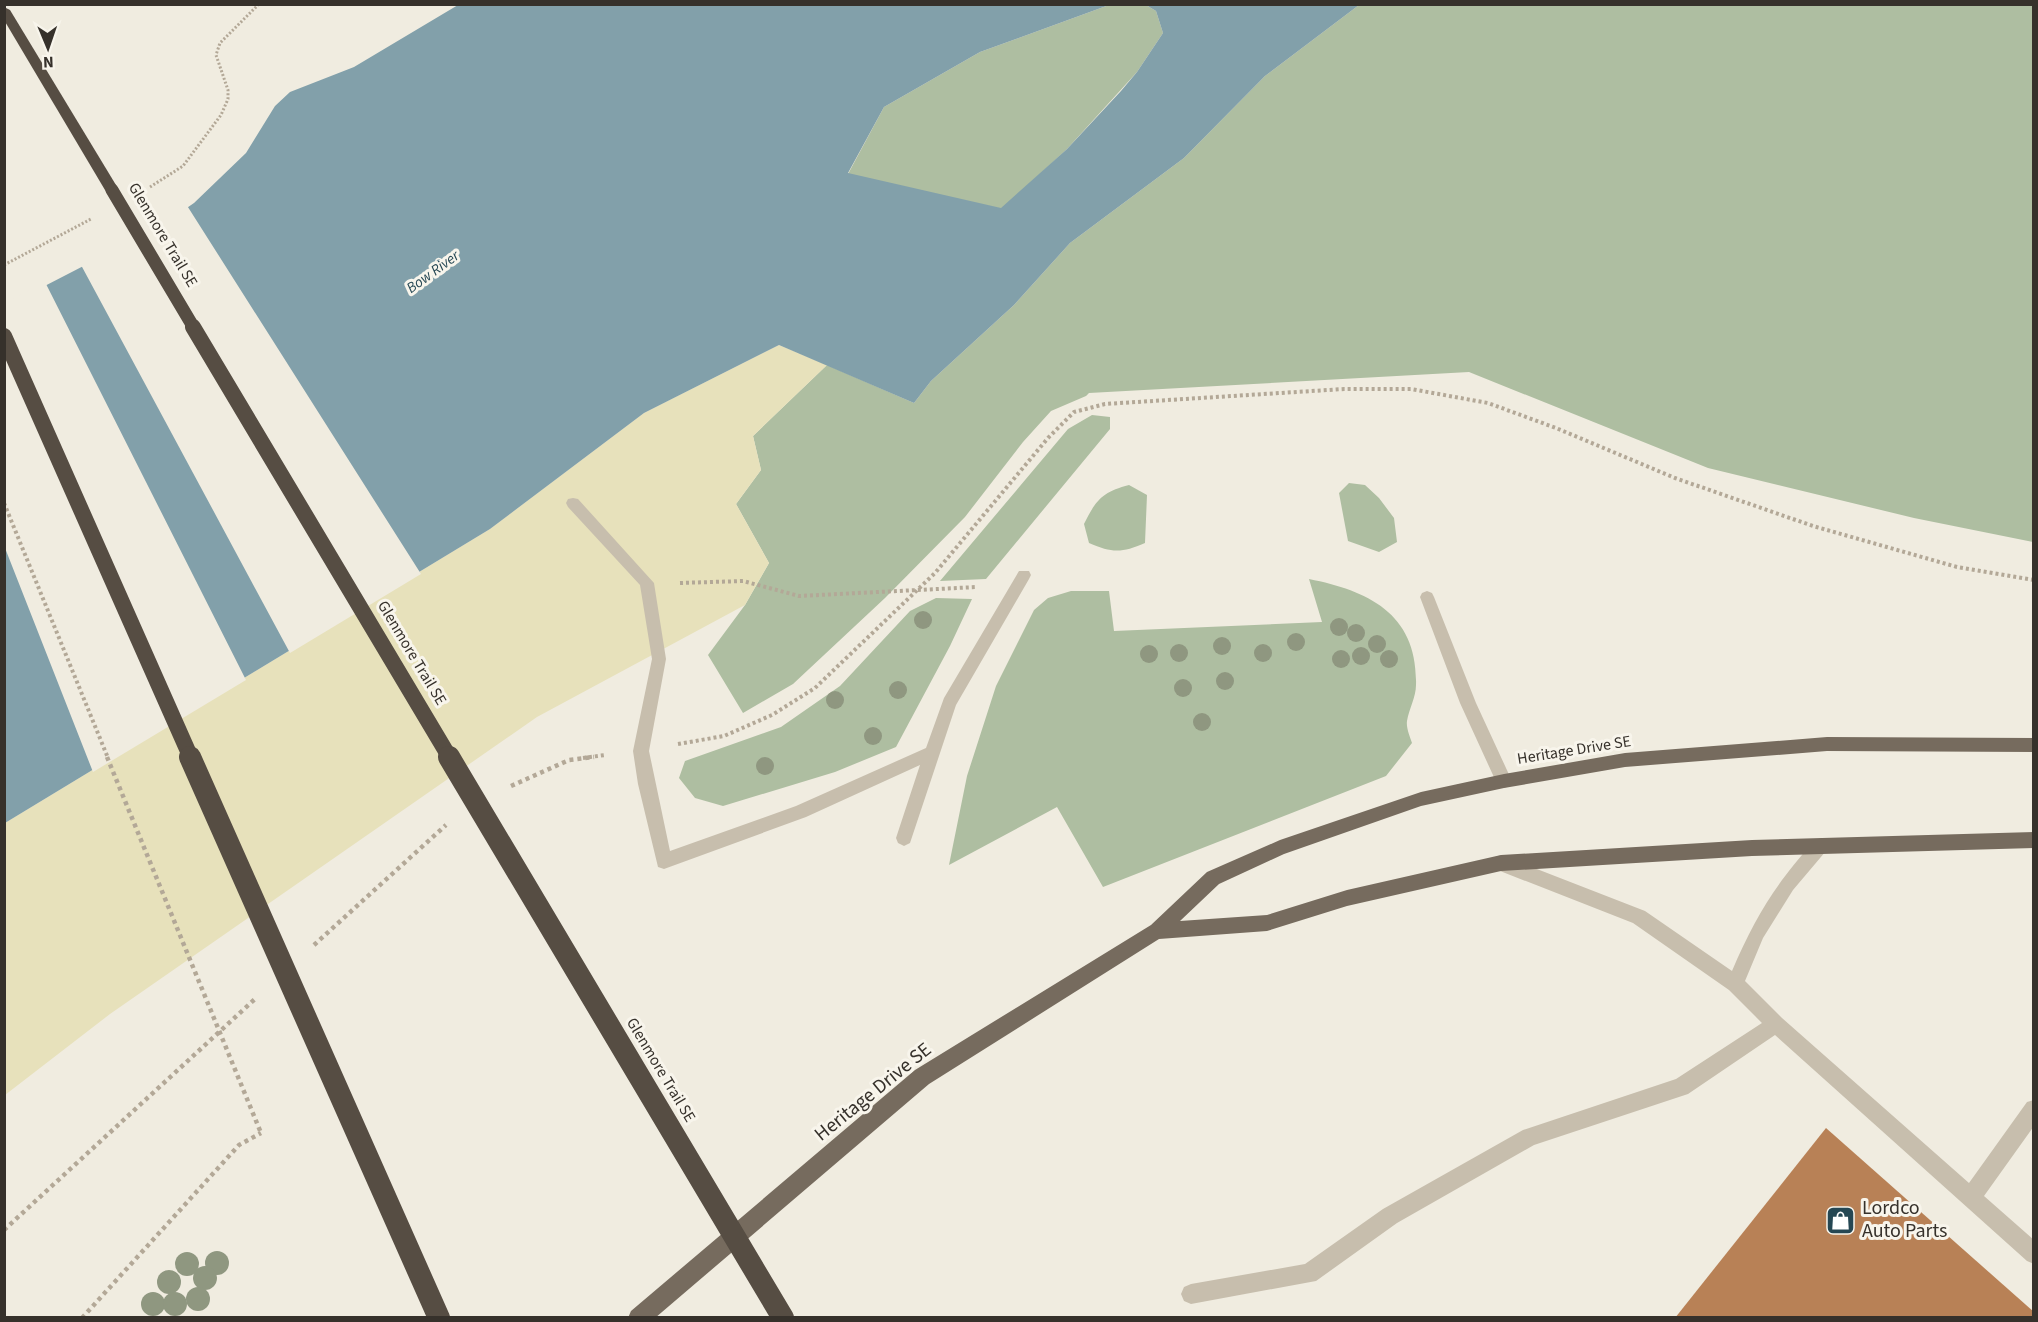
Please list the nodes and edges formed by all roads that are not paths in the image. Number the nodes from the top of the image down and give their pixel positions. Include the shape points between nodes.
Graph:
1 (4, 10) edge
2 (4, 336) edge
3 (573, 503) dead end
4 (1021, 580) road end
5 (1427, 597) dead end
6 (2034, 746) edge
7 (933, 752) junction
8 (1504, 781) junction
9 (904, 838) dead end
10 (2034, 840) edge
11 (1820, 846) junction
12 (1501, 862) junction
13 (1157, 931) junction
14 (1735, 984) junction
15 (1776, 1024) junction
16 (2034, 1109) edge
17 (1971, 1198) junction
18 (2034, 1254) edge
19 (1191, 1294) dead end
20 (439, 1317) edge
21 (638, 1317) edge
22 (783, 1317) edge

1 - 22 highway, Glenmore Trail SE, bridge
2 - 20 highway, bridge
3 - 7 lane via 646,583 660,659 641,751 664,861 800,812
4 - 7 lane via 949,703
5 - 8 lane via 1468,703
6 - 8 main road, Heritage Drive SE via 1827,744 1625,760
7 - 9 lane
8 - 13 main road, Heritage Drive SE via 1421,799 1280,848 1213,878
10 - 11 main road, Heritage Drive SE
11 - 12 main road, Heritage Drive SE
11 - 14 lane via 1781,894 1757,932
12 - 13 main road, Heritage Drive SE via 1347,898 1267,924
12 - 14 lane via 1639,916
13 - 21 main road, Heritage Drive SE via 922,1077
14 - 15 lane
15 - 17 lane
15 - 19 lane via 1681,1087 1530,1137 1390,1216 1309,1274
16 - 17 lane
17 - 18 lane

